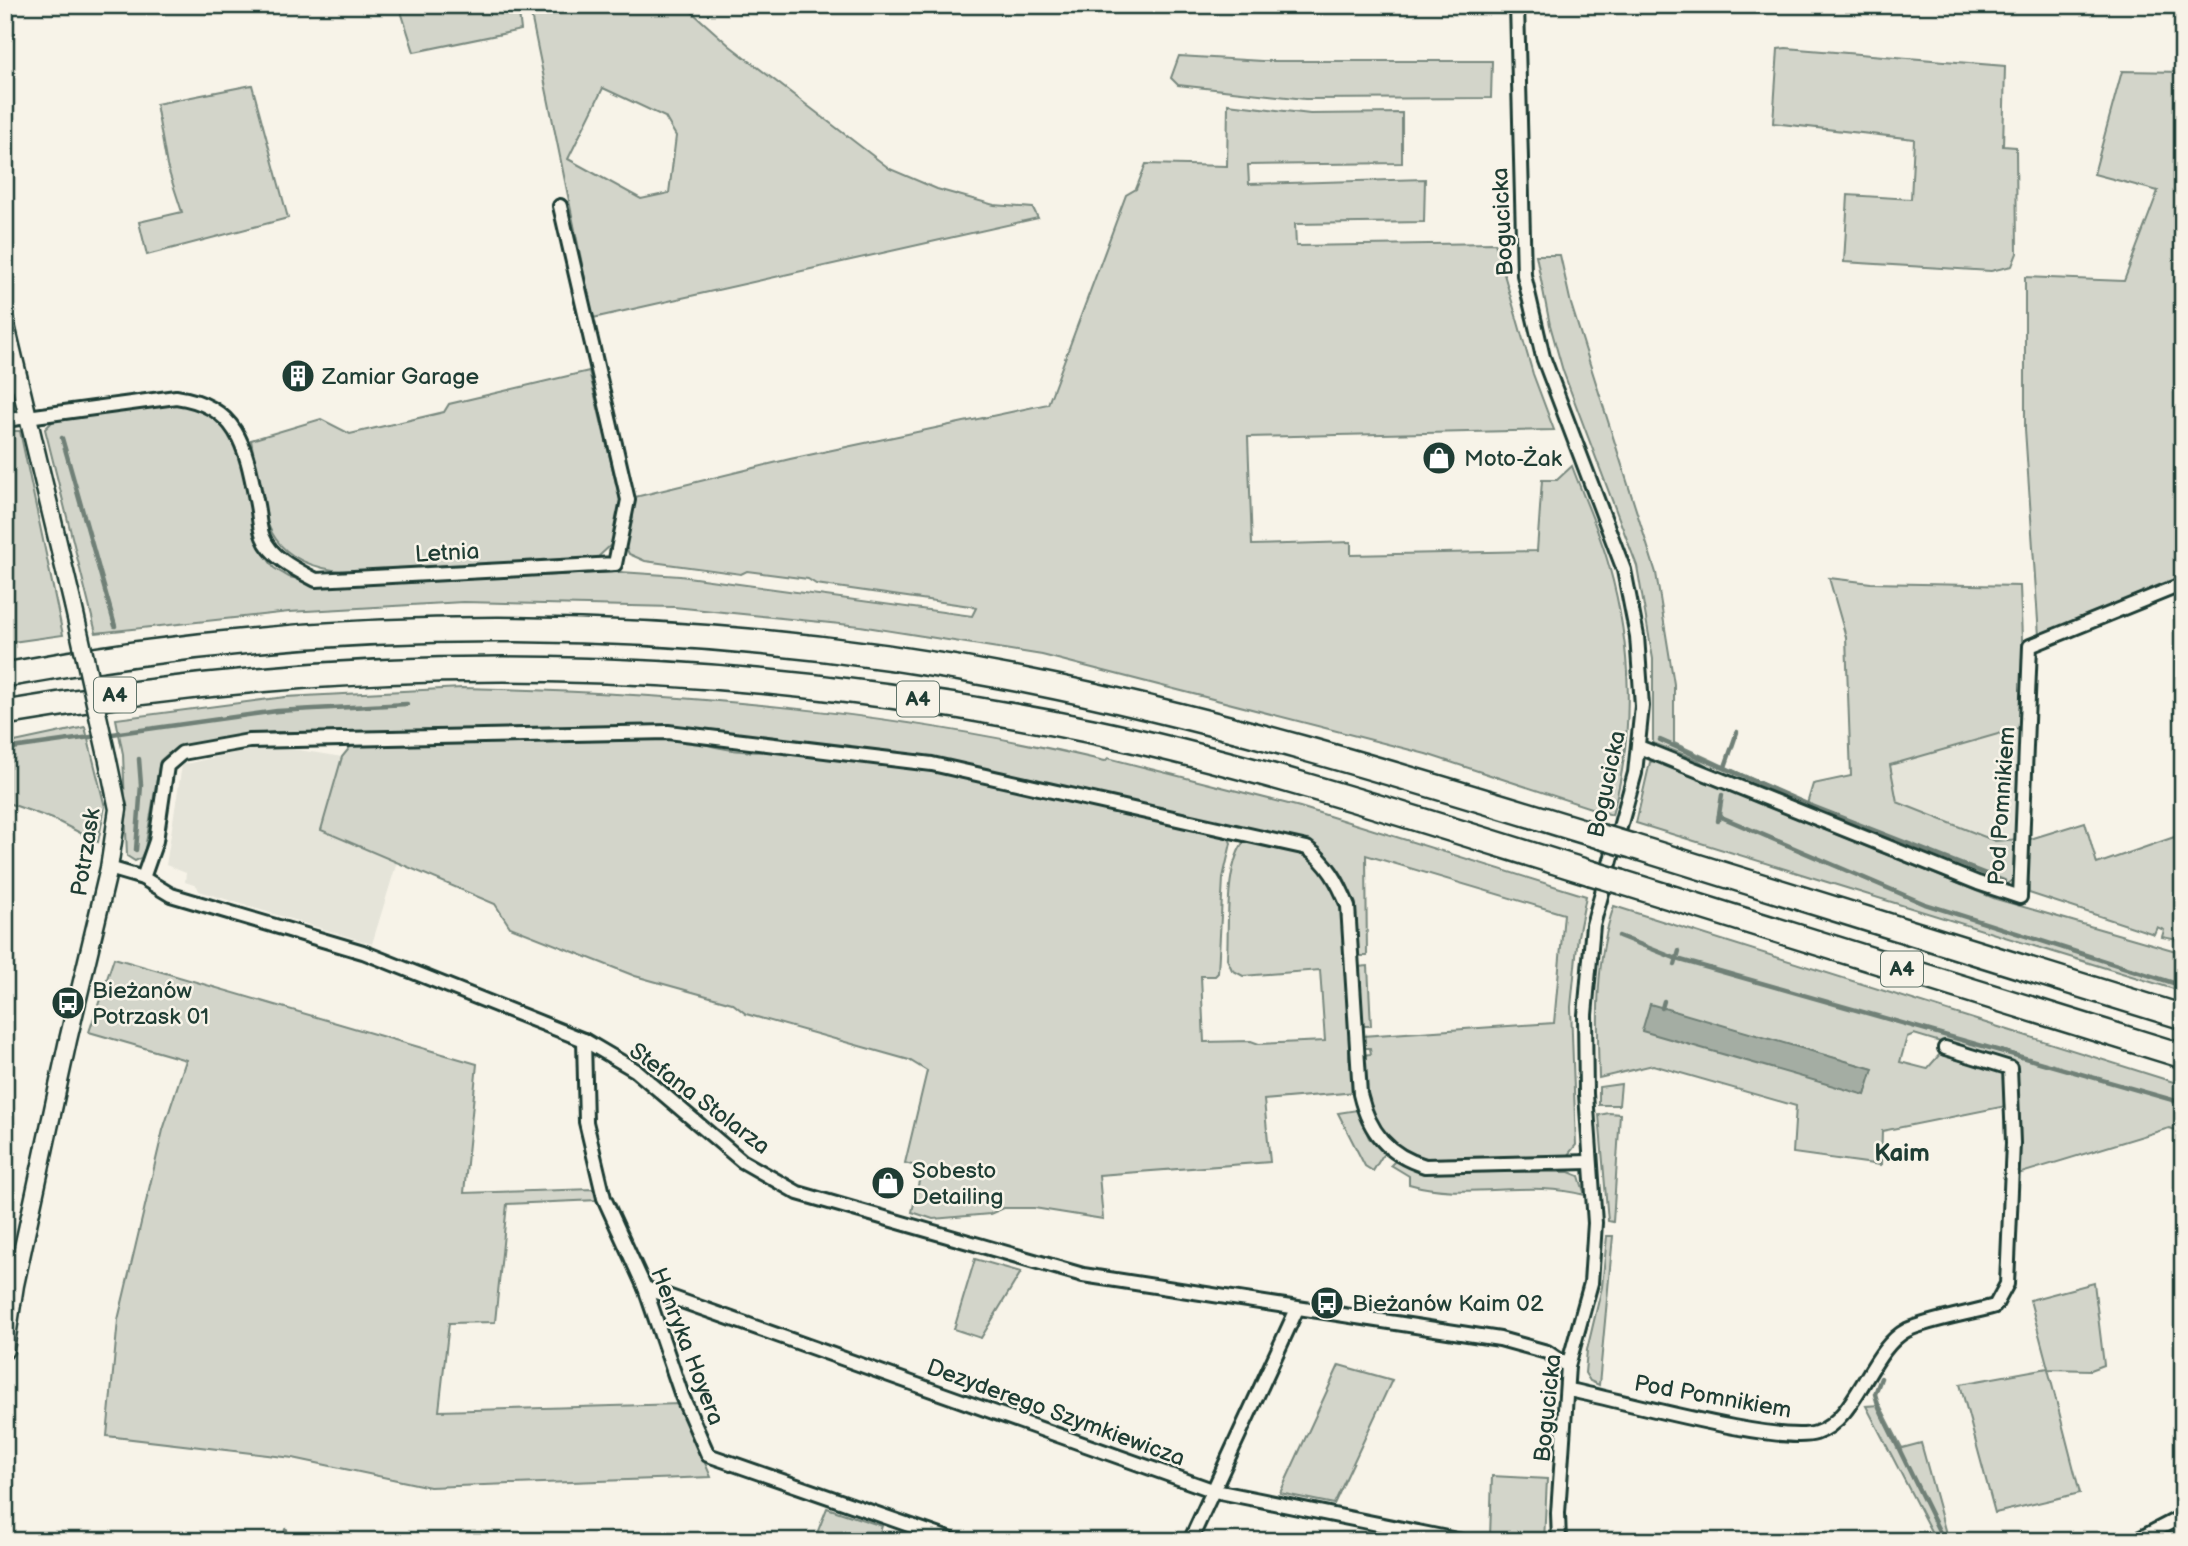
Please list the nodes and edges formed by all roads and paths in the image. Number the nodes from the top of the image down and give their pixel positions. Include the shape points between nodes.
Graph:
1 (1517, 5) edge
2 (560, 206) dead end
3 (5, 321) edge
4 (27, 416) junction
5 (5, 420) edge
6 (2183, 584) edge
7 (5, 675) edge
8 (5, 713) edge
9 (1639, 747) junction
10 (109, 868) junction
11 (143, 878) junction
12 (2183, 1017) edge
13 (584, 1040) junction
14 (1945, 1048) dead end
15 (2183, 1056) edge
16 (1590, 1162) junction
17 (645, 1288) junction
18 (1297, 1309) junction
19 (5, 1350) edge
20 (1568, 1366) junction
21 (1569, 1390) junction
22 (1215, 1491) junction
23 (2183, 1516) edge
24 (955, 1541) edge
25 (1190, 1541) edge
26 (1462, 1541) edge
27 (1559, 1541) edge
28 (2135, 1541) edge

1 - 9 street, Bogucicka via 1524,275 1544,357 1614,539 1629,592 1641,671
2 - 4 street, Letnia via 628,500 615,564 316,580 286,564 263,538 243,449 224,413 199,400 176,397
3 - 4 street, Potrzask
4 - 5 street
4 - 10 street, Potrzask, bridge via 118,809
6 - 9 street, Pod Pomnikiem via 2031,646 2020,897
7 - 12 highway, A4, bridge via 175,650 376,633 524,631 735,641 951,667 1137,705 1344,759
8 - 15 highway, A4, bridge via 151,690 380,669 597,668 725,676 904,697 1095,732 1301,784
9 - 16 street, Bogucicka via 1593,925 1585,1015
10 - 11 street, Stefana Stolarza
10 - 19 street, Potrzask via 15,1284
11 - 13 street, Stefana Stolarza via 171,895 363,952
11 - 16 street via 156,841 167,766 182,753 249,741 668,732 932,764 1307,848 1323,859 1348,906 1360,1094 1376,1135 1407,1160 1425,1166
13 - 17 street, Henryka Hoyera via 586,1122 604,1198
13 - 18 street, Stefana Stolarza via 635,1070 742,1161 798,1193 1083,1275
14 - 21 street, Pod Pomnikiem via 2010,1068 2007,1284 1995,1306 1907,1330 1891,1344 1837,1418 1816,1433 1775,1434
16 - 20 street, Bogucicka via 1595,1223 1591,1283
17 - 22 street, Dezyderego Szymkiewicza
17 - 24 street, Henryka Hoyera via 682,1396 708,1455
18 - 20 street, Stefana Stolarza via 1500,1339 1547,1352
18 - 22 street
20 - 21 street, Bogucicka
21 - 27 street, Bogucicka
22 - 25 street
22 - 26 street, Dezyderego Szymkiewicza
23 - 28 street

